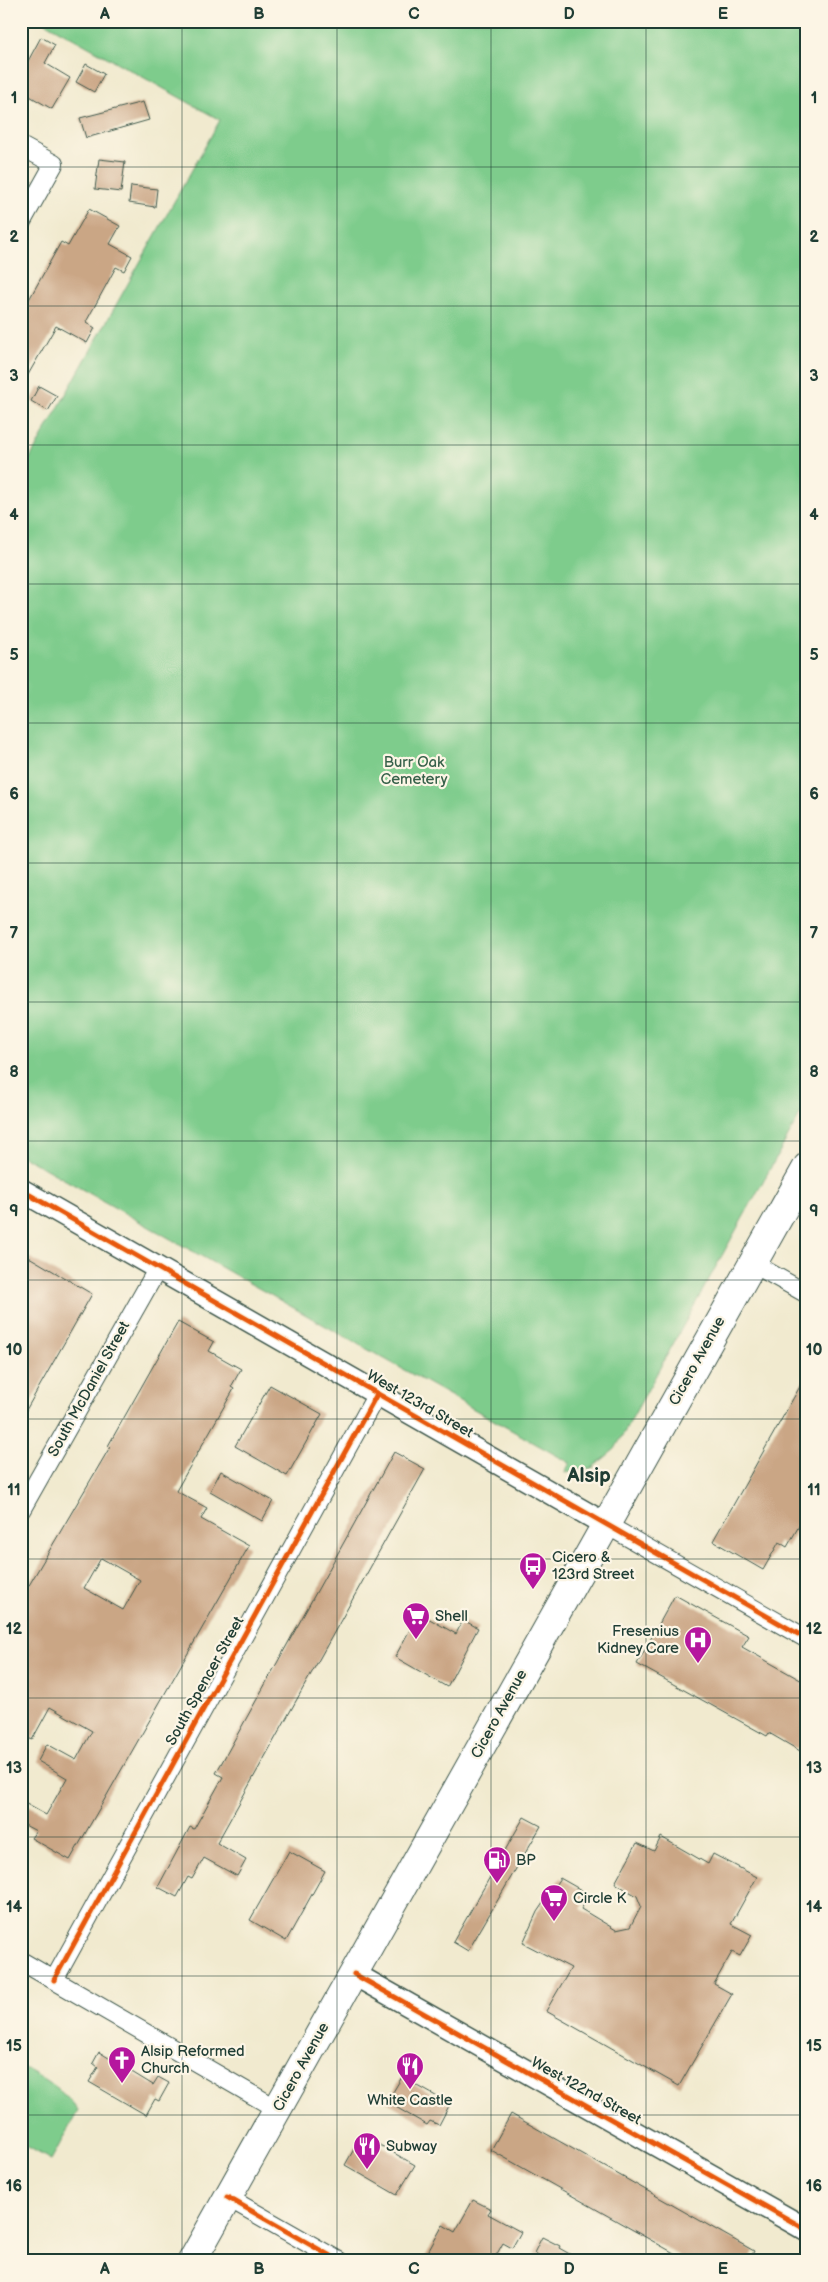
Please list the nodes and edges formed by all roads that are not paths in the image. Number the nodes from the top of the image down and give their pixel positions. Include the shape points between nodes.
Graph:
1 (21, 146) edge
2 (21, 223) edge
3 (807, 1167) edge
4 (21, 1190) edge
5 (752, 1264) junction
6 (158, 1268) junction
7 (807, 1294) edge
8 (377, 1394) junction
9 (21, 1510) edge
10 (605, 1524) junction
11 (807, 1639) edge
12 (21, 1961) edge
13 (354, 1974) junction
14 (54, 1980) junction
15 (277, 2109) junction
16 (228, 2197) junction
17 (807, 2230) edge
18 (192, 2261) edge
19 (339, 2261) edge

1 - 2 street via 54,164
3 - 5 main road, Cicero Avenue
4 - 6 street, West 123rd Street
5 - 7 street
5 - 10 main road, Cicero Avenue
6 - 8 street, West 123rd Street
6 - 9 street, South McDaniel Street
8 - 10 street, West 123rd Street
8 - 14 street, South Spencer Street
10 - 11 street, West 123rd Street
10 - 13 main road, Cicero Avenue
12 - 14 street
13 - 15 main road, Cicero Avenue
13 - 17 street, West 122nd Street
14 - 15 street
15 - 16 main road, Cicero Avenue
16 - 18 main road, Cicero Avenue
16 - 19 street

